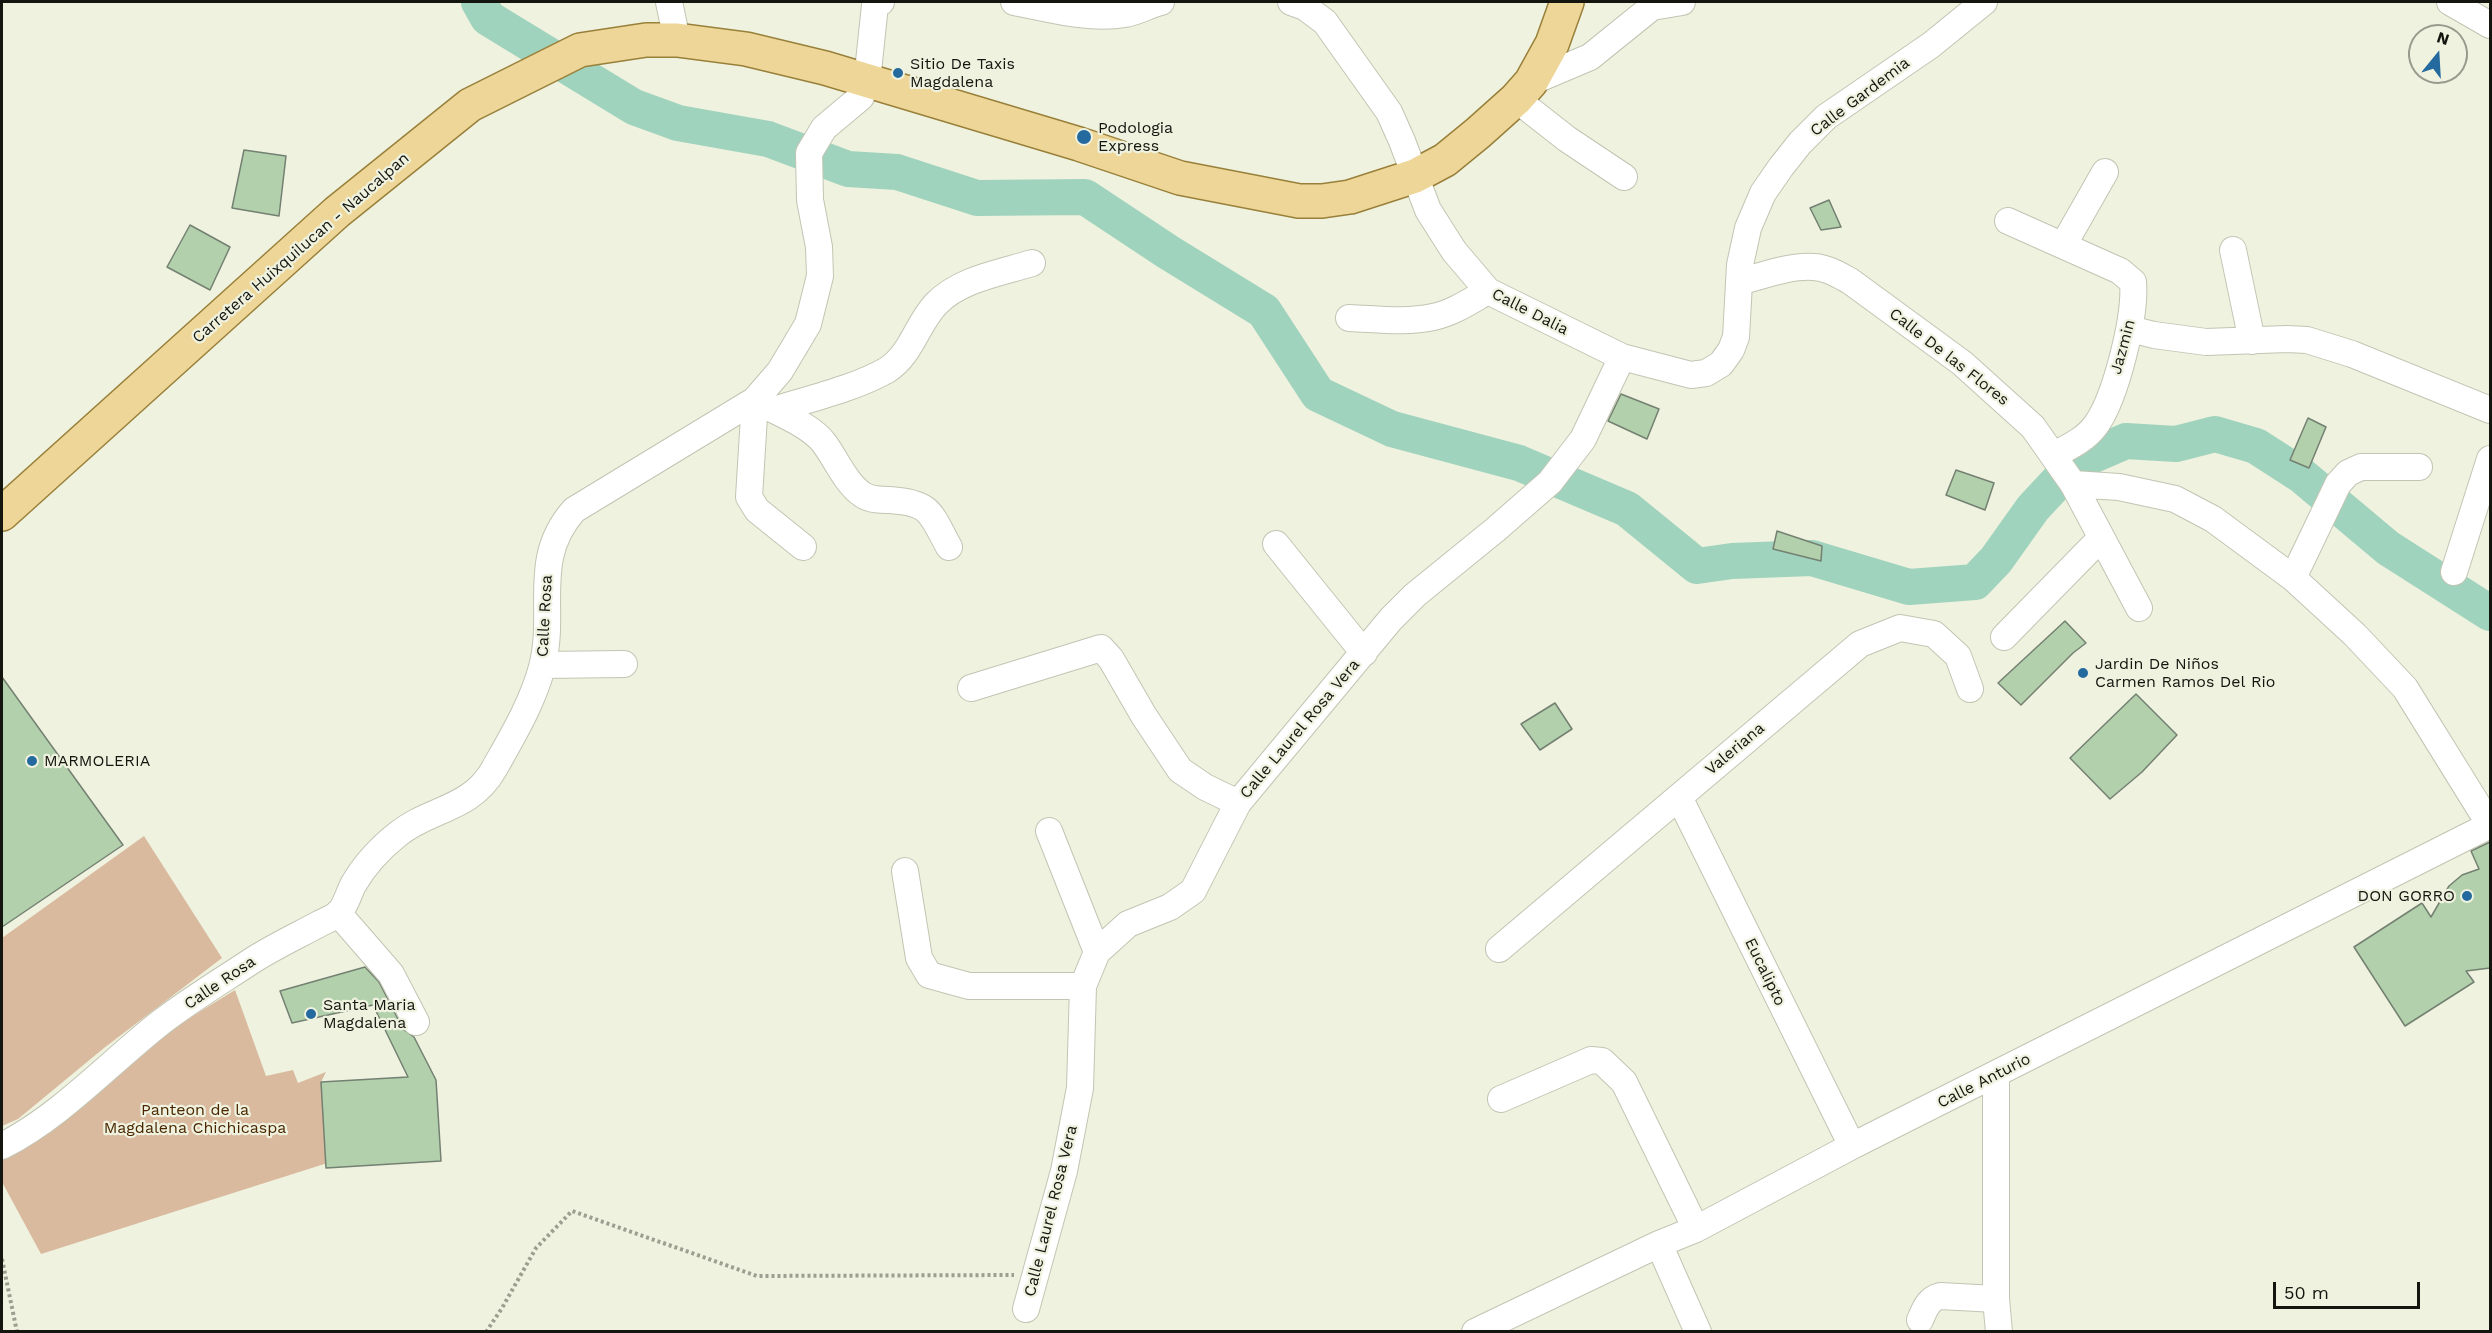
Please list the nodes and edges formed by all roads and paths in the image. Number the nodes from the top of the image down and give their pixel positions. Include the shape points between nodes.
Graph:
1 (669, 2) edge
2 (1014, 2) edge
3 (1161, 2) edge
4 (1291, 2) edge
5 (1567, 2) edge
6 (1682, 2) edge
7 (1984, 2) edge
8 (2461, 5) edge
9 (872, 9) edge
10 (2490, 25) edge
11 (677, 40) junction
12 (867, 81) junction
13 (1524, 91) junction
14 (2105, 171) dead end
15 (1415, 176) junction
16 (1624, 177) dead end
17 (2008, 221) dead end
18 (2064, 244) junction
19 (2233, 250) dead end
20 (1032, 263) dead end
21 (1739, 282) junction
22 (1488, 291) junction
23 (1349, 318) dead end
24 (2130, 329) junction
25 (2252, 341) junction
26 (1731, 350) joint
27 (1622, 357) junction
28 (764, 405) junction
29 (2490, 410) edge
30 (2055, 456) junction
31 (2490, 459) edge
32 (2419, 467) dead end
33 (2072, 484) junction
34 (2, 514) edge
35 (2100, 539) junction
36 (1276, 544) dead end
37 (803, 547) dead end
38 (949, 547) dead end
39 (2454, 572) dead end
40 (2293, 578) junction
41 (2139, 608) dead end
42 (2004, 637) dead end
43 (1364, 653) junction
44 (624, 664) dead end
45 (543, 665) junction
46 (971, 688) dead end
47 (1970, 689) dead end
48 (1679, 797) junction
49 (1238, 803) junction
50 (2490, 825) edge
51 (1049, 831) dead end
52 (905, 871) dead end
53 (339, 913) junction
54 (1499, 949) dead end
55 (1097, 952) junction
56 (1083, 986) junction
57 (416, 1022) dead end
58 (1996, 1075) junction
59 (1501, 1099) dead end
60 (2, 1146) edge
61 (1852, 1146) junction
62 (1696, 1229) junction
63 (1659, 1244) junction
64 (2, 1259) edge
65 (1034, 1275) junction
66 (1996, 1299) junction
67 (1026, 1309) dead end
68 (1920, 1320) dead end
69 (17, 1332) edge
70 (486, 1332) edge
71 (1475, 1332) edge
72 (1698, 1332) edge
73 (1999, 1332) edge

1 - 11 street
2 - 3 street via 1110,15
4 - 15 street, Calle Dalia via 1325,22 1389,112
5 - 13 main road, Carretera Huixquilucan - Naucalpan via 1552,44
6 - 13 street via 1652,7 1590,57
7 - 21 street, Calle Gardemia via 1931,45 1826,117 1800,143 1753,213
8 - 10 street
9 - 12 street
11 - 12 main road, Carretera Huixquilucan - Naucalpan via 746,49
11 - 34 main road, Carretera Huixquilucan - Naucalpan via 646,40 580,50 470,105 337,212
12 - 15 main road, Carretera Huixquilucan - Naucalpan via 1179,178 1261,195 1322,201 1350,197
12 - 28 street, Calle Rosa via 861,97 825,128 809,164 820,276 808,324
13 - 15 main road, Carretera Huixquilucan - Naucalpan via 1445,160
13 - 16 street via 1567,139
14 - 18 street
15 - 22 street, Calle Dalia via 1444,238
17 - 18 street, Jazmin
18 - 24 street, Jazmin via 2131,278 2134,293
19 - 25 street
20 - 28 street via 953,289 934,306 902,357 887,370 843,388
21 - 26 street, Calle Gardemia via 1736,337
21 - 30 street, Calle De las Flores via 1797,268 1831,270 1962,363 2033,427
22 - 23 street via 1434,317 1409,321
22 - 27 street, Calle Dalia
24 - 25 street via 2206,342
24 - 30 street, Jazmin via 2106,407 2096,426 2082,440
25 - 29 street via 2307,340 2352,354
26 - 27 street, Calle Dalia via 1721,364 1706,373 1691,375
27 - 43 street, Calle Laurel Rosa Vera via 1583,439 1550,482 1415,595
28 - 37 street via 749,497 757,510
28 - 38 street via 822,441 863,495 910,501 930,512
28 - 45 street, Calle Rosa via 574,510 562,524 547,564 548,625
30 - 33 street, Calle De las Flores
31 - 39 street
32 - 40 street via 2361,467 2348,473 2338,484
33 - 35 street, Calle De las Flores
33 - 40 street via 2119,487 2175,499 2213,519
35 - 41 street, Calle De las Flores
35 - 42 street
36 - 43 street
40 - 50 street via 2405,688
43 - 49 street, Calle Laurel Rosa Vera
44 - 45 street
45 - 53 street, Calle Rosa via 533,694 492,772 471,797 452,808 419,818 382,846 365,865
46 - 49 street via 1101,648 1180,770
47 - 48 street, Valeriana via 1958,656 1934,633 1900,628 1860,644
48 - 54 street, Valeriana
48 - 61 street, Eucalipto
49 - 55 street, Calle Laurel Rosa Vera via 1193,891 1170,907 1128,924
50 - 58 street, Calle Anturio
51 - 55 street
52 - 56 street via 919,958 929,975 969,986
53 - 57 street via 391,975
53 - 60 street, Calle Rosa via 250,962 161,1022 59,1107
55 - 56 street, Calle Laurel Rosa Vera
56 - 65 street, Calle Laurel Rosa Vera via 1080,1088 1064,1171
58 - 61 street, Calle Anturio
58 - 66 street
59 - 62 street via 1591,1060 1602,1061 1624,1082
61 - 62 street, Calle Anturio
62 - 63 street, Calle Anturio
63 - 71 street, Calle Anturio
63 - 72 street
64 - 69 path
65 - 67 street, Calle Laurel Rosa Vera
65 - 70 path via 757,1276 572,1211 536,1248
66 - 68 street via 1940,1296 1933,1298
66 - 73 street

